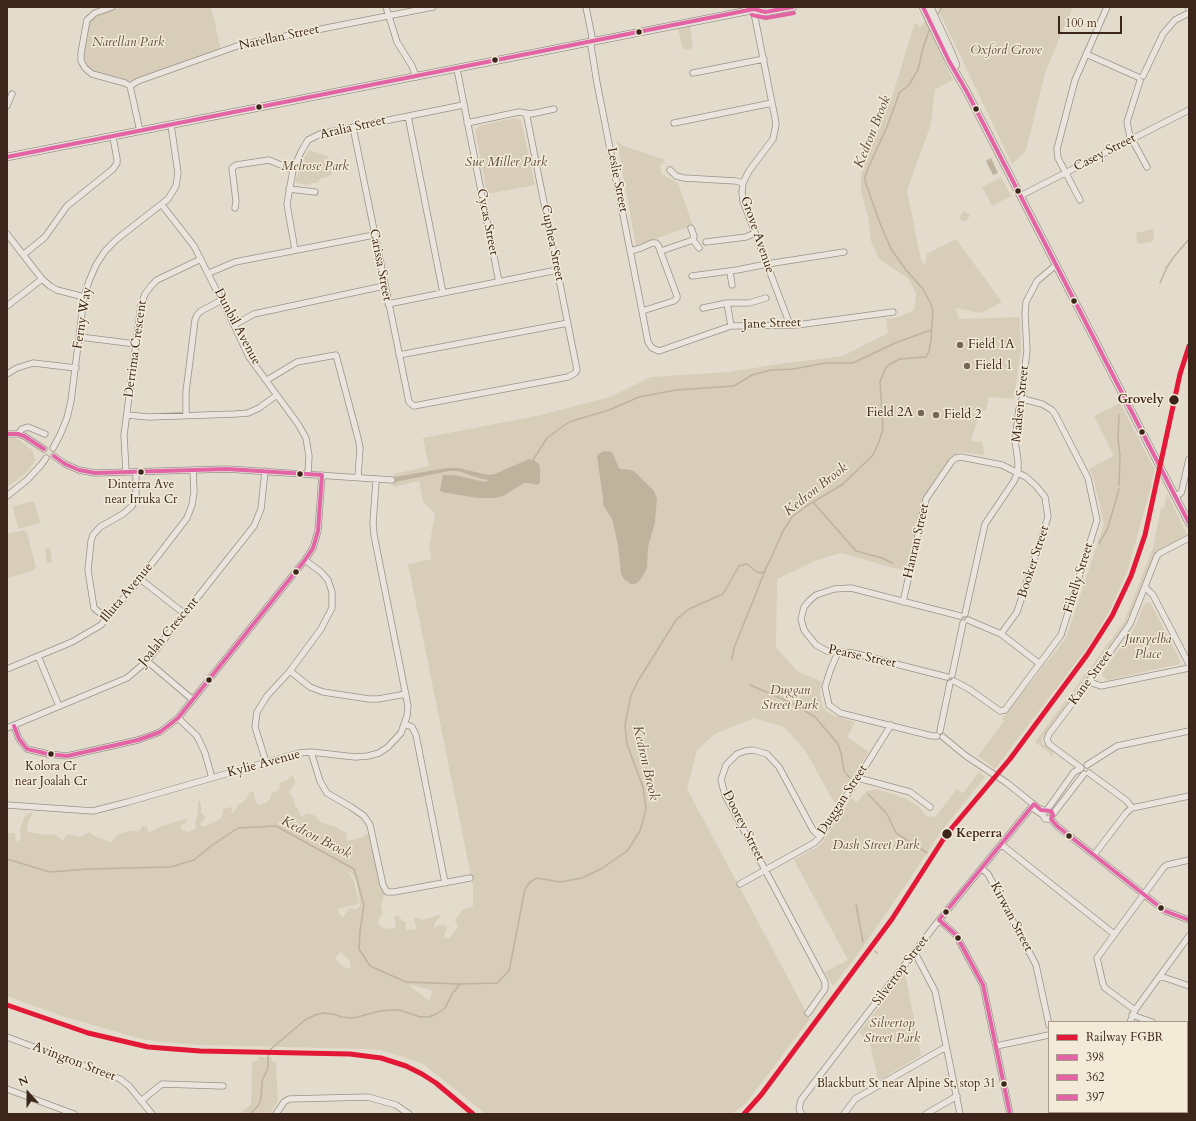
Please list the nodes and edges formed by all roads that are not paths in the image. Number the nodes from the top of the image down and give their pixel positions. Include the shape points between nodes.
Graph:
1 (112, 7) edge
2 (386, 7) edge
3 (433, 7) edge
4 (586, 7) edge
5 (793, 7) edge
6 (1107, 7) edge
7 (755, 8) edge
8 (926, 8) edge
9 (1188, 11) edge
10 (389, 16) junction
11 (592, 42) junction
12 (1086, 54) junction
13 (764, 59) junction
14 (457, 69) junction
15 (693, 73) dead end
16 (416, 77) junction
17 (1140, 78) junction
18 (130, 86) junction
19 (12, 94) dead end
20 (772, 103) junction
21 (464, 105) junction
22 (7, 106) edge
23 (554, 109) dead end
24 (1189, 110) edge
25 (525, 113) junction
26 (408, 116) junction
27 (467, 123) junction
28 (674, 123) dead end
29 (172, 125) junction
30 (353, 127) junction
31 (140, 131) junction
32 (113, 137) junction
33 (1131, 139) junction
34 (7, 157) edge
35 (1146, 167) dead end
36 (292, 170) junction
37 (670, 170) dead end
38 (1065, 172) junction
39 (743, 183) junction
40 (289, 190) junction
41 (315, 192) dead end
42 (1020, 196) junction
43 (1080, 200) dead end
44 (162, 205) junction
45 (235, 208) dead end
46 (691, 228) dead end
47 (755, 232) junction
48 (374, 235) junction
49 (8, 236) edge
50 (693, 240) junction
51 (706, 242) dead end
52 (699, 248) dead end
53 (295, 250) junction
54 (630, 251) junction
55 (661, 251) junction
56 (844, 252) dead end
57 (23, 254) junction
58 (201, 259) junction
59 (766, 264) junction
60 (1056, 266) junction
61 (557, 270) junction
62 (730, 272) junction
63 (209, 273) junction
64 (692, 276) dead end
65 (42, 279) junction
66 (499, 282) junction
67 (732, 285) dead end
68 (384, 286) junction
69 (443, 293) junction
70 (84, 297) junction
71 (766, 298) dead end
72 (222, 300) junction
73 (727, 303) junction
74 (388, 304) junction
75 (7, 306) edge
76 (703, 308) dead end
77 (642, 311) junction
78 (893, 312) dead end
79 (568, 323) junction
80 (234, 325) junction
81 (790, 325) junction
82 (731, 326) junction
83 (80, 337) junction
84 (136, 344) junction
85 (655, 350) joint
86 (399, 355) junction
87 (76, 368) junction
88 (7, 374) edge
89 (267, 380) junction
90 (277, 394) junction
91 (1023, 399) junction
92 (409, 402) joint
93 (127, 415) junction
94 (186, 415) junction
95 (7, 434) edge
96 (18, 434) junction
97 (45, 434) dead end
98 (53, 448) junction
99 (44, 449) junction
100 (54, 456) junction
101 (46, 458) junction
102 (1189, 461) edge
103 (193, 470) junction
104 (126, 472) junction
105 (136, 472) junction
106 (264, 472) junction
107 (1018, 472) junction
108 (308, 474) junction
109 (322, 475) junction
110 (358, 478) junction
111 (375, 479) junction
112 (392, 480) dead end
113 (7, 496) edge
114 (1175, 496) junction
115 (1189, 523) edge
116 (1189, 538) edge
117 (305, 560) junction
118 (140, 579) junction
119 (1145, 587) junction
120 (904, 602) junction
121 (185, 614) junction
122 (962, 615) junction
123 (107, 618) junction
124 (965, 622) junction
125 (1001, 634) junction
126 (838, 652) junction
127 (38, 656) junction
128 (147, 661) junction
129 (1040, 664) junction
130 (1189, 666) edge
131 (7, 669) edge
132 (290, 671) junction
133 (949, 676) junction
134 (1089, 681) junction
135 (952, 682) junction
136 (406, 694) junction
137 (193, 700) junction
138 (59, 706) junction
139 (178, 718) junction
140 (405, 724) junction
141 (14, 726) junction
142 (891, 726) junction
143 (7, 728) edge
144 (1189, 731) edge
145 (940, 735) junction
146 (311, 752) junction
147 (266, 762) junction
148 (1083, 771) junction
149 (212, 778) junction
150 (858, 778) junction
151 (1189, 796) edge
152 (7, 805) edge
153 (1033, 806) junction
154 (930, 807) dead end
155 (1132, 808) junction
156 (1045, 812) junction
157 (1052, 816) junction
158 (820, 836) junction
159 (1002, 845) junction
160 (1094, 855) junction
161 (1189, 860) edge
162 (982, 869) junction
163 (765, 870) junction
164 (470, 878) dead end
165 (445, 883) junction
166 (740, 884) dead end
167 (1143, 894) junction
168 (939, 920) junction
169 (1189, 920) edge
170 (1114, 934) junction
171 (1189, 936) edge
172 (915, 953) junction
173 (1160, 976) junction
174 (1189, 986) edge
175 (1134, 1012) junction
176 (808, 1013) dead end
177 (1048, 1021) edge
178 (1130, 1021) edge
179 (1150, 1021) edge
180 (1048, 1035) edge
181 (7, 1037) edge
182 (996, 1046) junction
183 (946, 1047) junction
184 (223, 1086) dead end
185 (7, 1089) edge
186 (956, 1096) junction
187 (141, 1101) junction
188 (57, 1111) edge
189 (74, 1114) edge
190 (152, 1114) edge
191 (276, 1114) edge
192 (409, 1114) edge
193 (802, 1114) edge
194 (844, 1114) edge
195 (926, 1114) edge
196 (960, 1114) edge
197 (1010, 1114) edge

1 - 18 street via 95,13 87,20 81,61 92,74
2 - 10 street
3 - 10 street, Narellan Street
4 - 11 street, Leslie Street
5 - 7 main road via 765,12
6 - 12 street
7 - 11 main road
7 - 13 street, Grove Avenue
8 - 42 main road
9 - 17 street via 1175,20 1163,34
10 - 16 street via 400,48
10 - 18 street, Narellan Street via 240,45
11 - 14 main road
11 - 54 street, Leslie Street
12 - 17 street
12 - 38 street via 1075,80 1058,149 1058,158
13 - 15 street
13 - 20 street, Grove Avenue
14 - 16 main road
14 - 21 street, Cycas Street
16 - 29 main road
17 - 33 street via 1127,122
18 - 31 street
19 - 22 street
20 - 28 street
20 - 39 street, Grove Avenue via 776,126 773,139
21 - 26 street, Aralia Street
21 - 27 street, Cycas Street
23 - 25 street
24 - 33 street, Casey Street
25 - 27 street via 519,112
25 - 61 street, Cuphea Street via 528,117
26 - 30 street, Aralia Street
26 - 69 street
27 - 66 street, Cycas Street
29 - 31 main road
29 - 44 street, Ferny Way via 177,180 172,193
30 - 36 street, Aralia Street via 320,134 308,140
30 - 48 street, Carissa Street
31 - 32 main road
32 - 34 main road
32 - 57 street via 117,159 113,169 66,206 45,237
33 - 35 street
33 - 38 street, Casey Street
36 - 40 street, Aralia Street
36 - 45 street via 269,160 232,168
37 - 39 street via 676,176 684,178
38 - 42 street, Casey Street
38 - 43 street
39 - 47 street, Grove Avenue via 743,201
40 - 41 street
40 - 53 street, Aralia Street via 287,210
42 - 60 main road
44 - 58 street, Dunbil Avenue
44 - 70 street, Ferny Way via 105,251 96,265
46 - 50 street
47 - 51 street via 746,237
47 - 59 street, Grove Avenue
48 - 53 street
48 - 68 street, Carissa Street
49 - 57 street
50 - 52 street
50 - 55 street
53 - 63 street via 235,262
54 - 55 street via 654,242
54 - 77 street, Leslie Street
55 - 77 street via 677,298
56 - 59 street
57 - 65 street
58 - 63 street, Dunbil Avenue
58 - 84 street, Derrima Crescent via 157,280 151,286 141,305
59 - 62 street
59 - 81 street, Grove Avenue
60 - 91 street, Madsen Street via 1037,281 1026,302 1027,351
60 - 114 main road
61 - 66 street
61 - 79 street, Cuphea Street
62 - 64 street
62 - 67 street
63 - 72 street, Dunbil Avenue
65 - 70 street via 57,290
65 - 75 street
66 - 69 street
68 - 74 street, Carissa Street
68 - 80 street via 254,314
69 - 74 street
70 - 83 street, Ferny Way
71 - 73 street via 749,303
72 - 80 street, Dunbil Avenue
72 - 94 street via 201,311 195,320 186,392
73 - 76 street
73 - 82 street
74 - 86 street, Carissa Street
77 - 85 street, Leslie Street via 650,346
78 - 81 street, Jane Street
79 - 86 street
79 - 92 street, Cuphea Street via 576,364 575,373 568,377 419,406
80 - 89 street, Dunbil Avenue via 249,357
81 - 82 street, Jane Street
82 - 85 street, Jane Street via 659,351
83 - 84 street
83 - 87 street, Ferny Way
84 - 93 street, Derrima Crescent
86 - 92 street, Carissa Street
87 - 88 street via 33,363
87 - 98 street, Ferny Way via 67,418
89 - 90 street, Dunbil Avenue
89 - 110 street via 297,362 336,355 360,448
90 - 94 street via 248,413
90 - 108 street, Dunbil Avenue via 306,438
91 - 107 street, Madsen Street via 1019,409 1015,441
91 - 129 street, Fihelly Street via 1042,404 1055,414 1088,478 1096,520 1062,632
93 - 94 street
93 - 104 street, Derrima Crescent via 124,435
95 - 96 street
96 - 97 street via 22,428 28,427
96 - 99 street
98 - 99 street via 48,446
98 - 100 street
99 - 101 street via 43,454
100 - 101 street
100 - 104 street via 79,470
101 - 113 street via 27,480
102 - 114 street via 1181,493
103 - 105 street
103 - 106 street
103 - 118 street, Illuta Avenue via 194,492 187,518
104 - 105 street
105 - 123 street via 136,497 132,506 100,527 91,541 88,570 94,608
106 - 108 street
106 - 121 street, Joalah Crescent via 261,509 254,526
107 - 120 street, Hanran Street via 997,464 961,457 953,459 926,499
107 - 122 street via 985,524
107 - 125 street, Booker Street via 1032,482 1042,494 1047,505 1048,517 1017,612
108 - 109 street
109 - 110 street
109 - 117 street via 318,531 313,548
110 - 111 street
111 - 112 street
111 - 136 street, Kylie Avenue via 374,535
114 - 115 main road
116 - 119 street, Kane Street via 1157,556
117 - 132 street via 328,580 332,592 332,608 322,629
117 - 137 street
118 - 121 street
118 - 123 street, Illuta Avenue
119 - 130 street via 1153,595
119 - 134 street, Kane Street via 1130,624
120 - 122 street, Pearse Street
120 - 126 street, Pearse Street via 851,588 834,589 816,595 804,607 801,619 804,630 816,645 827,651
121 - 128 street, Joalah Crescent
122 - 124 street via 968,616
123 - 127 street, Illuta Avenue via 101,626 87,635
124 - 125 street
124 - 133 street
125 - 129 street
126 - 133 street, Pearse Street via 853,653
126 - 142 street via 825,687 829,705 840,713
127 - 131 street, Illuta Avenue
127 - 138 street
128 - 137 street
128 - 138 street, Joalah Crescent via 127,678
129 - 135 street, Fihelly Street via 1005,710 1000,711 969,689
130 - 134 street via 1101,686
132 - 136 street via 310,687 323,692 374,699
132 - 147 street via 267,696 258,712 256,727
133 - 135 street via 947,681
134 - 148 street, Kane Street via 1047,739 1049,744
135 - 145 street
136 - 140 street, Kylie Avenue via 408,706
137 - 139 street
138 - 141 street, Joalah Crescent
139 - 141 street via 160,732 138,740 67,756 27,748
139 - 149 street via 197,736
140 - 146 street, Kylie Avenue via 401,733 379,753 355,757
140 - 165 street via 412,727 416,735
141 - 143 street, Joalah Crescent
142 - 145 street via 932,736
142 - 150 street, Duggan Street
144 - 148 street via 1117,746 1084,765
145 - 153 street
146 - 147 street, Kylie Avenue
146 - 165 street via 320,782 327,793 364,816 370,825 383,885 387,892
147 - 149 street, Kylie Avenue
148 - 155 street via 1127,801
148 - 156 street via 1075,771
148 - 157 street
149 - 152 street, Kylie Avenue via 93,811
150 - 154 street via 910,792
150 - 158 street, Duggan Street
151 - 155 street
153 - 156 street
153 - 159 street, Kirwan Street
155 - 160 street
156 - 157 street via 1050,810
156 - 157 street via 1045,819
157 - 160 street via 1057,826
158 - 163 street, Duggan Street via 814,843
158 - 163 street, Doorey Street via 813,830 779,767 767,754 753,750 737,754 726,764 721,780 722,787
159 - 162 street, Kirwan Street
159 - 170 street
160 - 167 street
161 - 167 street via 1165,866
162 - 168 street, Silvertop Street
162 - 177 street, Kirwan Street via 988,874 1036,965
163 - 166 street, Duggan Street
163 - 176 street, Doorey Street via 825,982 825,989
164 - 165 street
167 - 169 street via 1169,913
167 - 170 street
168 - 172 street, Silvertop Street
168 - 182 street via 956,935 983,985
170 - 175 street via 1097,958 1100,977 1105,988
171 - 173 street
172 - 183 street via 935,991
172 - 193 street, Silvertop Street via 801,1100 799,1109
173 - 174 street
173 - 175 street
175 - 178 street
175 - 179 street
180 - 182 street
181 - 187 street, Avington Street via 120,1079
182 - 197 street
183 - 186 street
183 - 194 street via 855,1100
184 - 187 street via 162,1084
185 - 188 street
186 - 195 street
186 - 196 street
187 - 190 street, Avington Street
188 - 189 street
191 - 192 street via 289,1099 368,1097 396,1106

